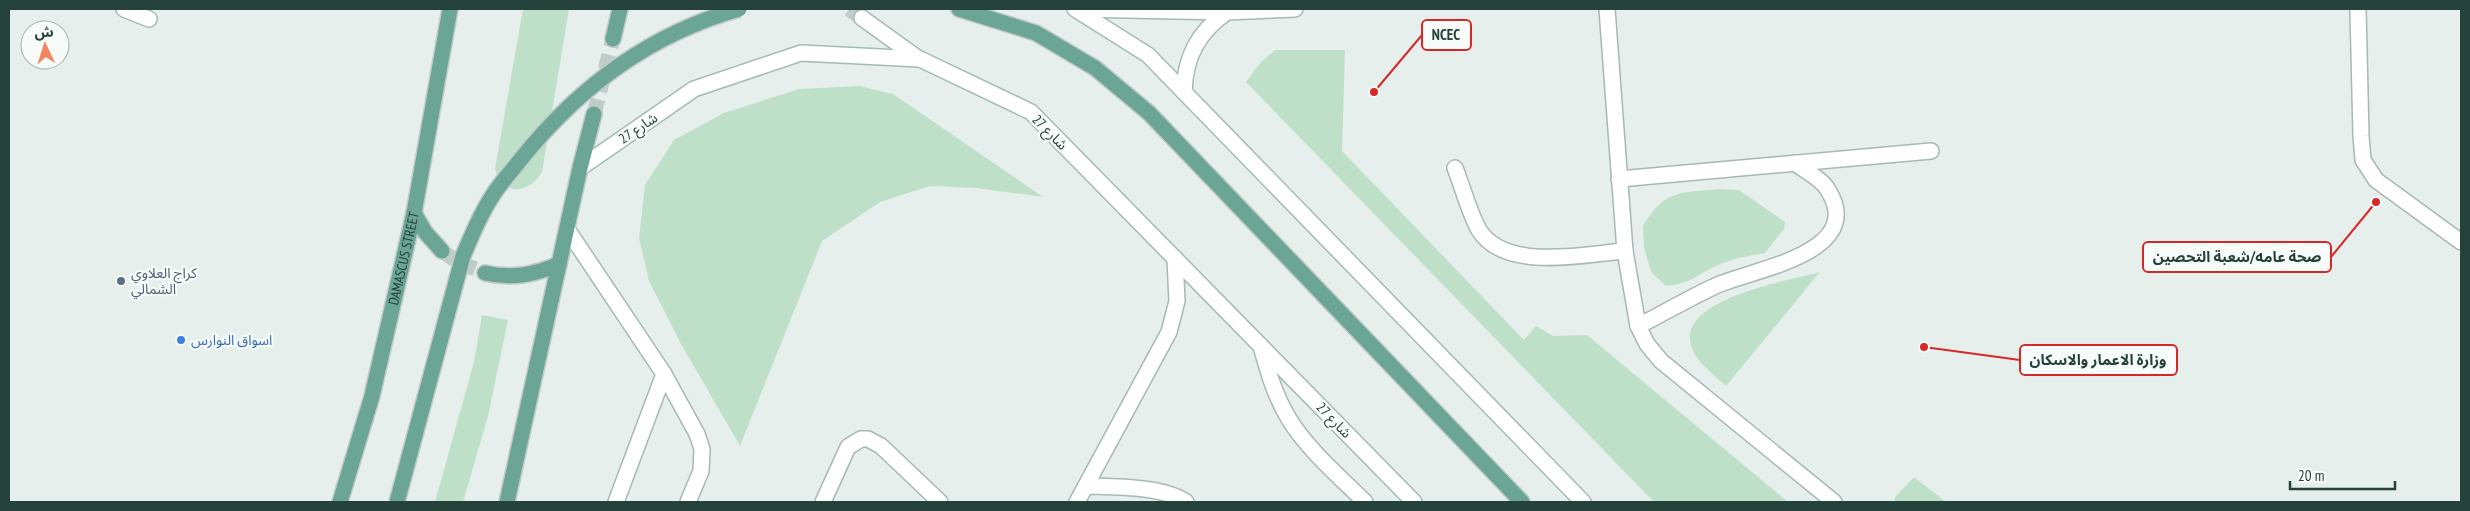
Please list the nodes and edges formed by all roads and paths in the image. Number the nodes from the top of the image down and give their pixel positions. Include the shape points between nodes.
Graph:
1 (124, 9) edge
2 (450, 9) edge
3 (620, 9) edge
4 (739, 9) edge
5 (958, 9) edge
6 (1075, 9) edge
7 (1295, 9) edge
8 (1607, 9) edge
9 (2358, 9) edge
10 (1180, 10) edge
11 (1227, 12) junction
12 (862, 18) tunnel mouth
13 (149, 19) dead end
14 (613, 39) tunnel mouth
15 (920, 59) junction
16 (1184, 92) junction
17 (594, 114) tunnel mouth
18 (1931, 151) dead end
19 (1795, 163) junction
20 (580, 168) junction
21 (1455, 168) dead end
22 (1619, 179) junction
23 (414, 213) junction
24 (567, 229) junction
25 (2461, 242) edge
26 (442, 251) tunnel mouth
27 (1625, 251) junction
28 (1175, 258) junction
29 (559, 264) junction
30 (485, 273) tunnel mouth
31 (1638, 326) junction
32 (1261, 346) junction
33 (664, 374) junction
34 (1086, 486) junction
35 (340, 502) edge
36 (397, 502) edge
37 (507, 502) edge
38 (616, 502) edge
39 (688, 502) edge
40 (823, 502) edge
41 (940, 502) edge
42 (1077, 502) edge
43 (1186, 502) edge
44 (1364, 502) edge
45 (1414, 502) edge
46 (1522, 502) edge
47 (1583, 502) edge
48 (1834, 502) edge

1 - 13 main road
2 - 23 main road, DAMASCUS STREET
3 - 14 main road
4 - 36 main road, bridge via 665,36 604,76 543,131 493,194 463,256
5 - 46 main road via 1036,33 1095,68 1150,113
6 - 10 main road
6 - 16 main road via 1148,54
7 - 11 main road
8 - 22 main road
9 - 25 main road via 2363,160 2376,180
10 - 11 main road
11 - 16 main road via 1208,27 1194,46 1188,61
12 - 15 main road
15 - 20 main road, شارع 27 via 801,53 694,89
15 - 28 main road, شارع 27 via 1031,112
16 - 47 main road
17 - 20 main road
18 - 19 main road
19 - 22 main road
19 - 31 main road via 1827,188 1836,209 1834,228 1822,242 1798,258 1721,284
20 - 24 main road
21 - 27 main road via 1480,231 1500,250 1532,258
22 - 27 main road
23 - 26 main road
23 - 35 main road, DAMASCUS STREET via 372,396
24 - 29 main road
24 - 33 main road
27 - 31 main road
28 - 32 main road, شارع 27
28 - 34 main road via 1177,301 1169,332
29 - 30 main road via 539,273 518,276
29 - 37 main road
31 - 48 main road via 1661,361
32 - 44 main road via 1270,381 1289,419 1312,449
32 - 45 main road, شارع 27
33 - 38 main road
33 - 39 main road via 702,449 701,471
34 - 42 main road
34 - 43 main road via 1128,487 1159,492
40 - 41 main road via 848,447 861,439 882,446

